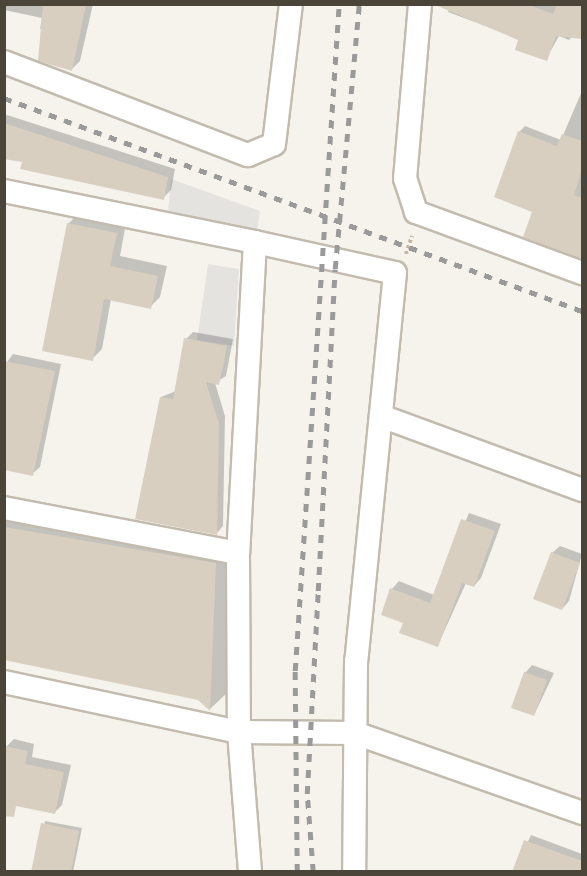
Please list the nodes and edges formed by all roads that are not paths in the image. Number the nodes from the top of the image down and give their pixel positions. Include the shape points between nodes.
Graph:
1 (291, 4) edge
2 (420, 4) edge
3 (4, 62) edge
4 (4, 191) edge
5 (255, 242) junction
6 (582, 273) edge
7 (381, 416) junction
8 (582, 490) edge
9 (4, 508) edge
10 (238, 553) junction
11 (4, 682) edge
12 (238, 732) junction
13 (355, 733) junction
14 (582, 813) edge
15 (250, 872) edge
16 (354, 872) edge

1 - 3 street via 274,144 248,155
2 - 6 street via 405,178 416,212
4 - 5 street
5 - 7 street via 395,273
5 - 10 street
7 - 8 street
7 - 13 street
9 - 10 street
10 - 12 street
11 - 12 street
12 - 13 street
12 - 15 street
13 - 14 street
13 - 16 street

